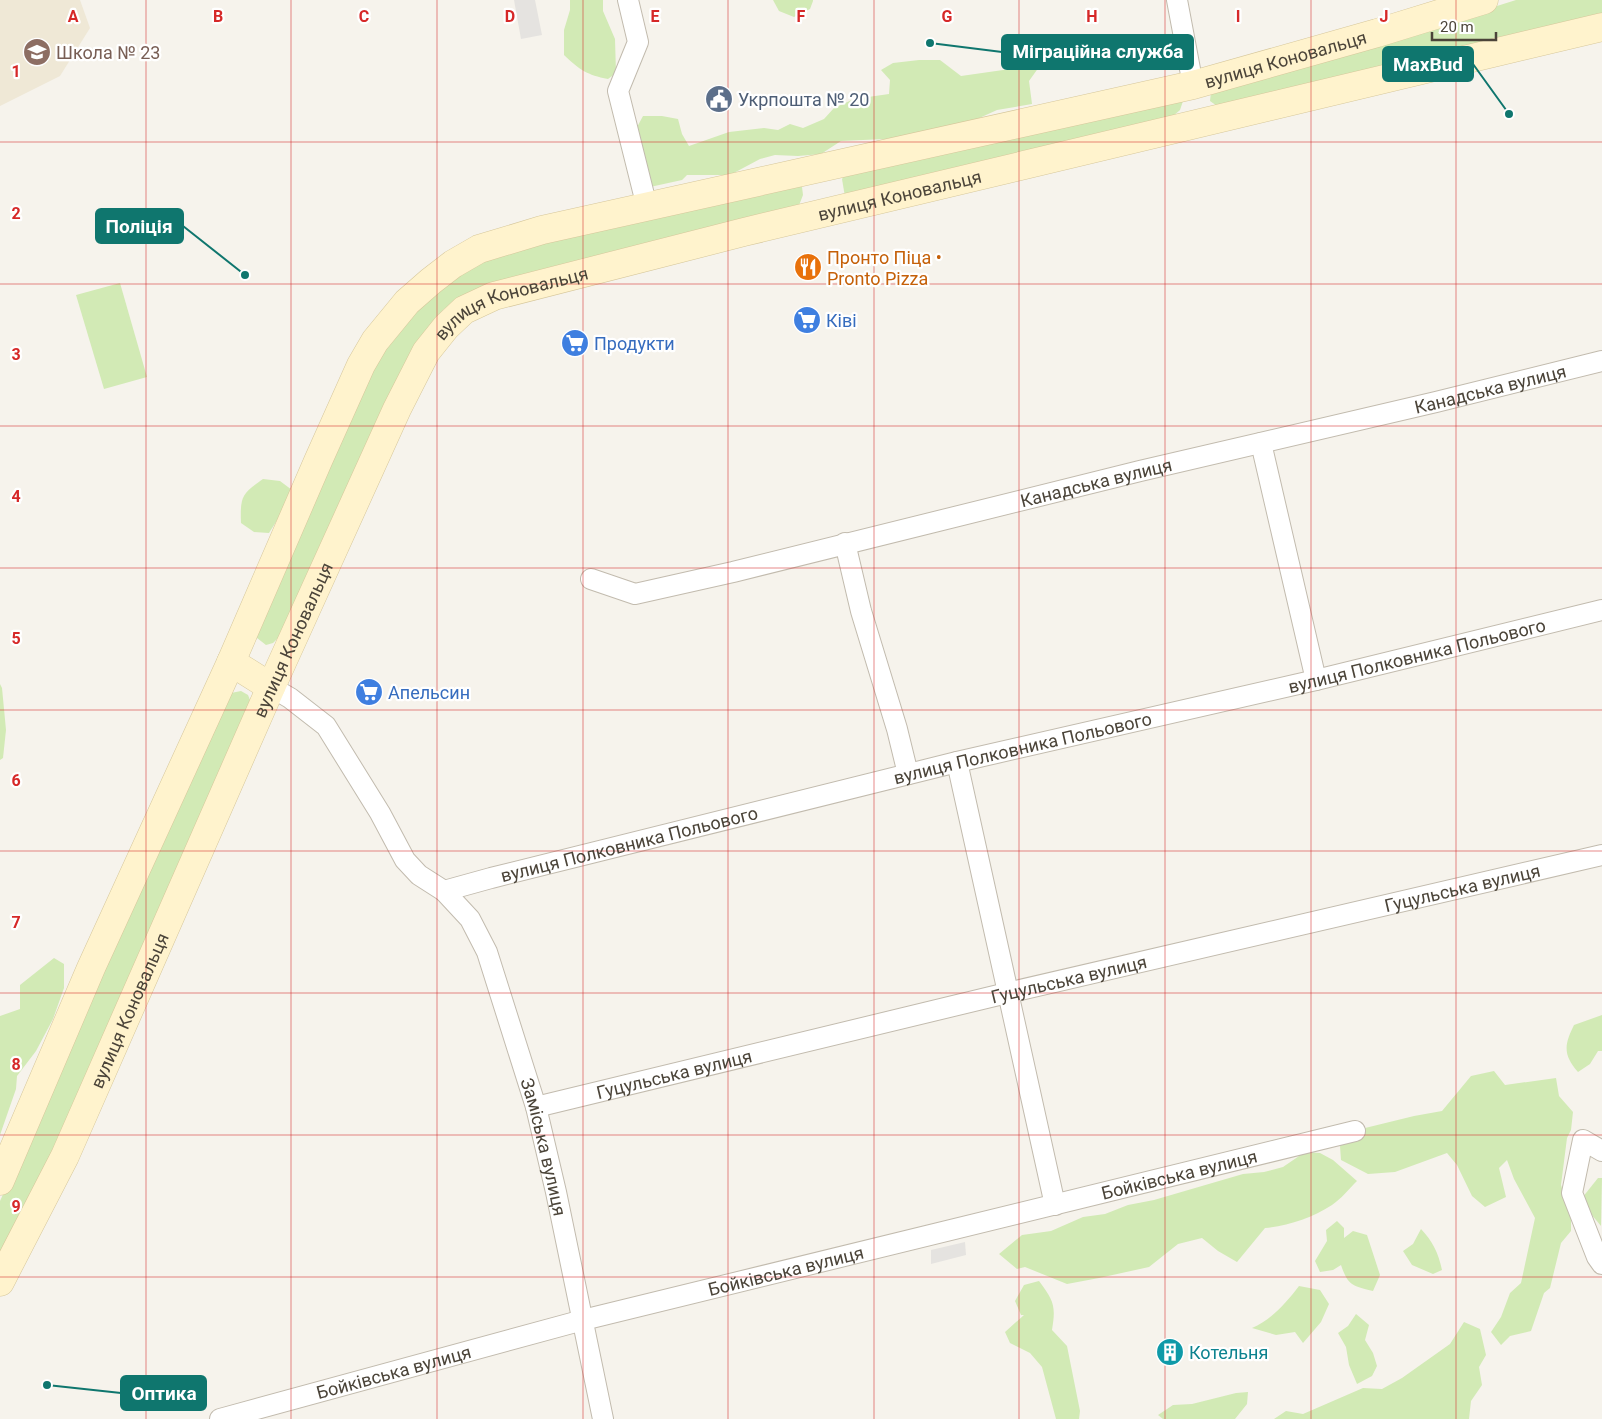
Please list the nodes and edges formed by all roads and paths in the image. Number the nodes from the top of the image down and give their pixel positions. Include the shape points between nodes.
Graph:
1 (628, 0) edge
2 (1177, 0) edge
3 (1484, 0) edge
4 (1602, 27) edge
5 (1193, 86) junction
6 (1198, 123) junction
7 (647, 207) junction
8 (1602, 361) edge
9 (1261, 443) junction
10 (846, 543) junction
11 (591, 580) dead end
12 (1602, 610) edge
13 (231, 662) junction
14 (1316, 680) junction
15 (271, 687) junction
16 (957, 762) junction
17 (908, 774) junction
18 (1602, 855) edge
19 (444, 891) junction
20 (1007, 993) junction
21 (536, 1106) junction
22 (1355, 1131) dead end
23 (1602, 1151) edge
24 (0, 1181) edge
25 (1055, 1205) junction
26 (1602, 1264) edge
27 (0, 1282) edge
28 (583, 1320) junction
29 (220, 1419) edge
30 (604, 1419) edge

1 - 7 street via 638,42 618,91
2 - 5 street
3 - 5 main road, вулиця Коновальця
4 - 6 main road, вулиця Коновальця
5 - 6 main road
5 - 7 main road, вулиця Коновальця
6 - 15 main road, вулиця Коновальця via 494,296 464,310 426,352
7 - 13 main road, вулиця Коновальця via 542,230 479,250 453,264 407,302 375,341 362,366
8 - 9 street, Канадська вулиця
9 - 10 street, Канадська вулиця
9 - 14 street
10 - 11 street, Канадська вулиця via 635,594
10 - 17 street
12 - 14 street, вулиця Полковника Польового
13 - 15 main road
13 - 24 main road, вулиця Коновальця via 91,968
14 - 16 street, вулиця Полковника Польового
15 - 19 street, Заміська вулиця via 326,726 380,812 405,860 419,875
15 - 27 main road, вулиця Коновальця via 65,1156
16 - 17 street, вулиця Полковника Польового
16 - 20 street
17 - 19 street, вулиця Полковника Польового
18 - 20 street, Гуцульська вулиця
19 - 21 street, Заміська вулиця via 470,919 487,952
20 - 21 street, Гуцульська вулиця
20 - 25 street
21 - 28 street, Заміська вулиця
22 - 25 street, Бойківська вулиця
23 - 26 street via 1583,1140 1572,1193
25 - 28 street, Бойківська вулиця
28 - 29 street, Бойківська вулиця
28 - 30 street, Заміська вулиця

